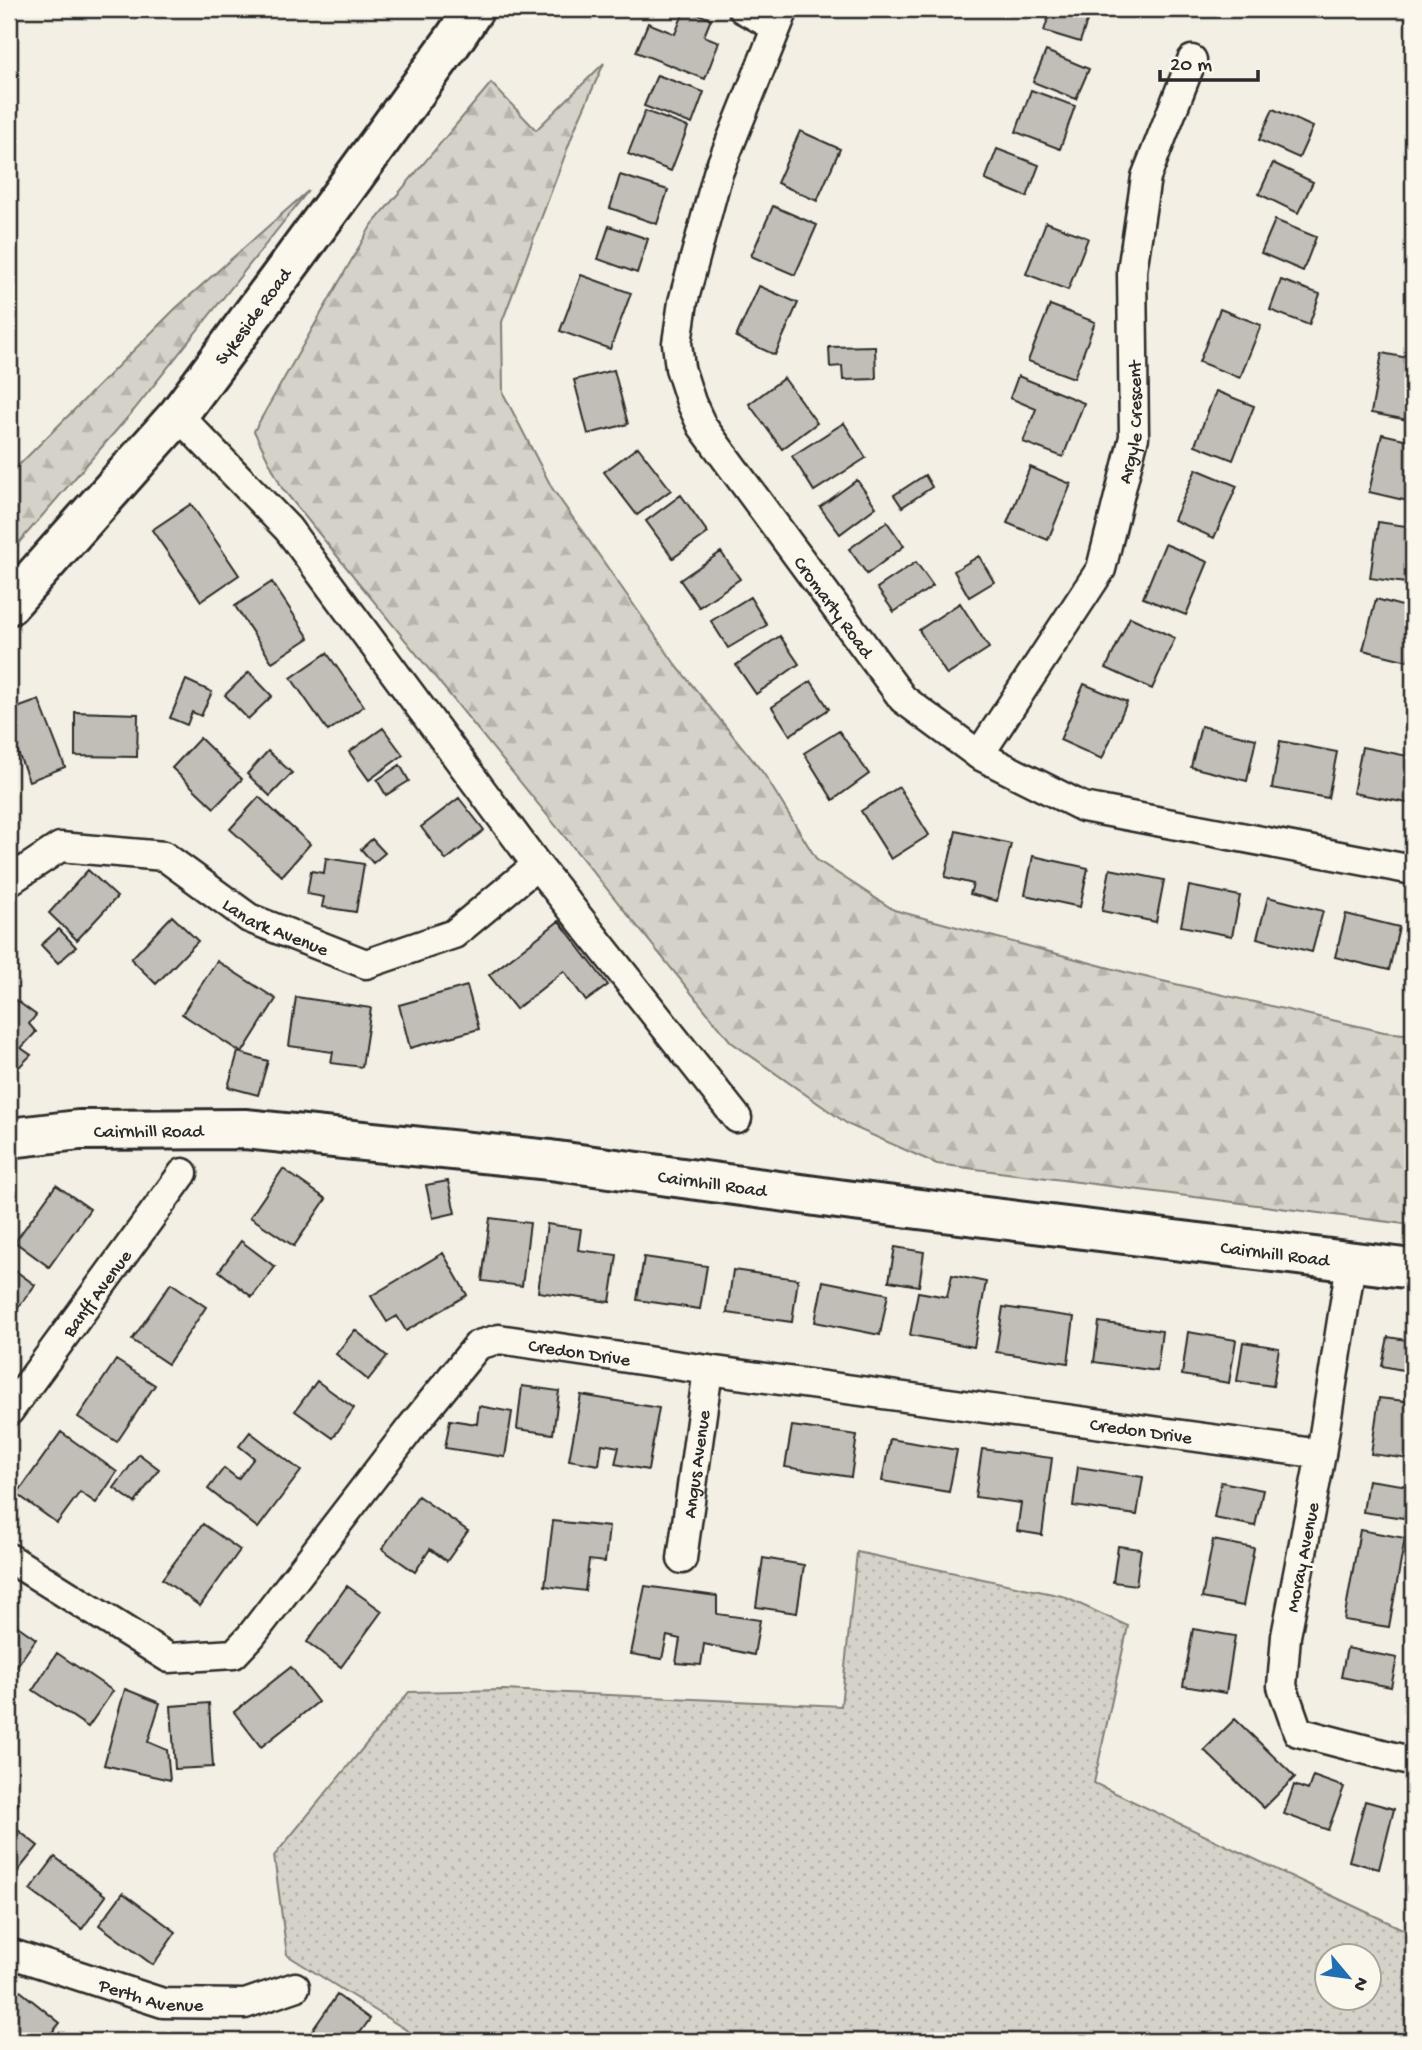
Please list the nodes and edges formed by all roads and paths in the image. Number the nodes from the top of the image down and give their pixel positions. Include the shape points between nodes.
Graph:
1 (474, 9) edge
2 (743, 9) edge
3 (780, 18) edge
4 (1192, 60) dead end
5 (177, 415) junction
6 (9, 605) edge
7 (979, 755) junction
8 (537, 865) junction
9 (1413, 870) edge
10 (9, 881) edge
11 (737, 1118) dead end
12 (9, 1138) edge
13 (183, 1173) dead end
14 (1351, 1263) junction
15 (1413, 1269) edge
16 (708, 1370) junction
17 (9, 1411) edge
18 (1321, 1454) junction
19 (9, 1558) edge
20 (682, 1559) dead end
21 (1413, 1762) edge
22 (9, 1953) edge
23 (295, 1987) dead end

1 - 5 main road, Sykeside Road
2 - 3 street
3 - 7 street, Cromarty Road via 718,173 682,302 677,343 680,368 702,426 903,699
4 - 7 street, Argyle Crescent via 1146,177 1132,271 1133,437 1101,569
5 - 6 main road, Sykeside Road
5 - 8 street via 288,529
7 - 9 street, Cromarty Road via 1083,807
8 - 10 street, Lanark Avenue via 454,934 366,964 249,918 164,856 60,847
8 - 11 street
12 - 14 main road, Cairnhill Road via 79,1130 245,1129 550,1160
13 - 17 street, Banff Avenue
14 - 15 main road, Cairnhill Road
14 - 18 street, Moray Avenue
16 - 18 street, Credon Drive
16 - 19 street, Credon Drive via 499,1339 478,1345 234,1654 169,1658
16 - 20 street, Angus Avenue
18 - 21 street, Moray Avenue via 1286,1636 1282,1686 1298,1732
22 - 23 street, Perth Avenue via 163,2003 245,2004

